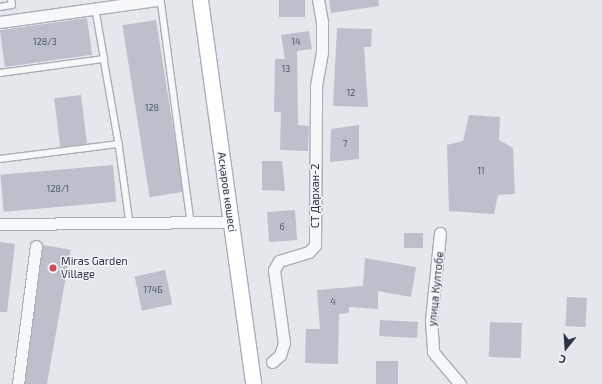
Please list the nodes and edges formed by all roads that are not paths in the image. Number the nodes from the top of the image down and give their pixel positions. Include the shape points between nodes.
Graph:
1 (11, 0) edge
2 (156, 0) edge
3 (161, 0) edge
4 (200, 0) edge
5 (318, 0) edge
6 (0, 7) edge
7 (95, 8) junction
8 (0, 22) edge
9 (104, 60) junction
10 (0, 73) edge
11 (119, 144) junction
12 (0, 159) edge
13 (191, 222) junction
14 (231, 222) junction
15 (0, 224) edge
16 (130, 224) junction
17 (440, 233) dead end
18 (36, 246) dead end
19 (272, 362) dead end
20 (18, 384) edge
21 (253, 384) edge
22 (460, 384) edge

1 - 6 lane via 12,5
2 - 7 street
3 - 13 lane
4 - 14 street, Асқаров көшесі
5 - 19 street, СТ Дархан-2 via 322,22 322,52 316,86 315,245 310,252 279,261 274,270 284,342 280,355
7 - 8 street
7 - 9 lane
9 - 10 lane
9 - 11 lane
11 - 12 lane
11 - 16 lane
13 - 14 street
13 - 16 street
14 - 21 street, Асқаров көшесі
15 - 16 street
17 - 22 street, улица Култобе via 431,320 433,352
18 - 20 street

